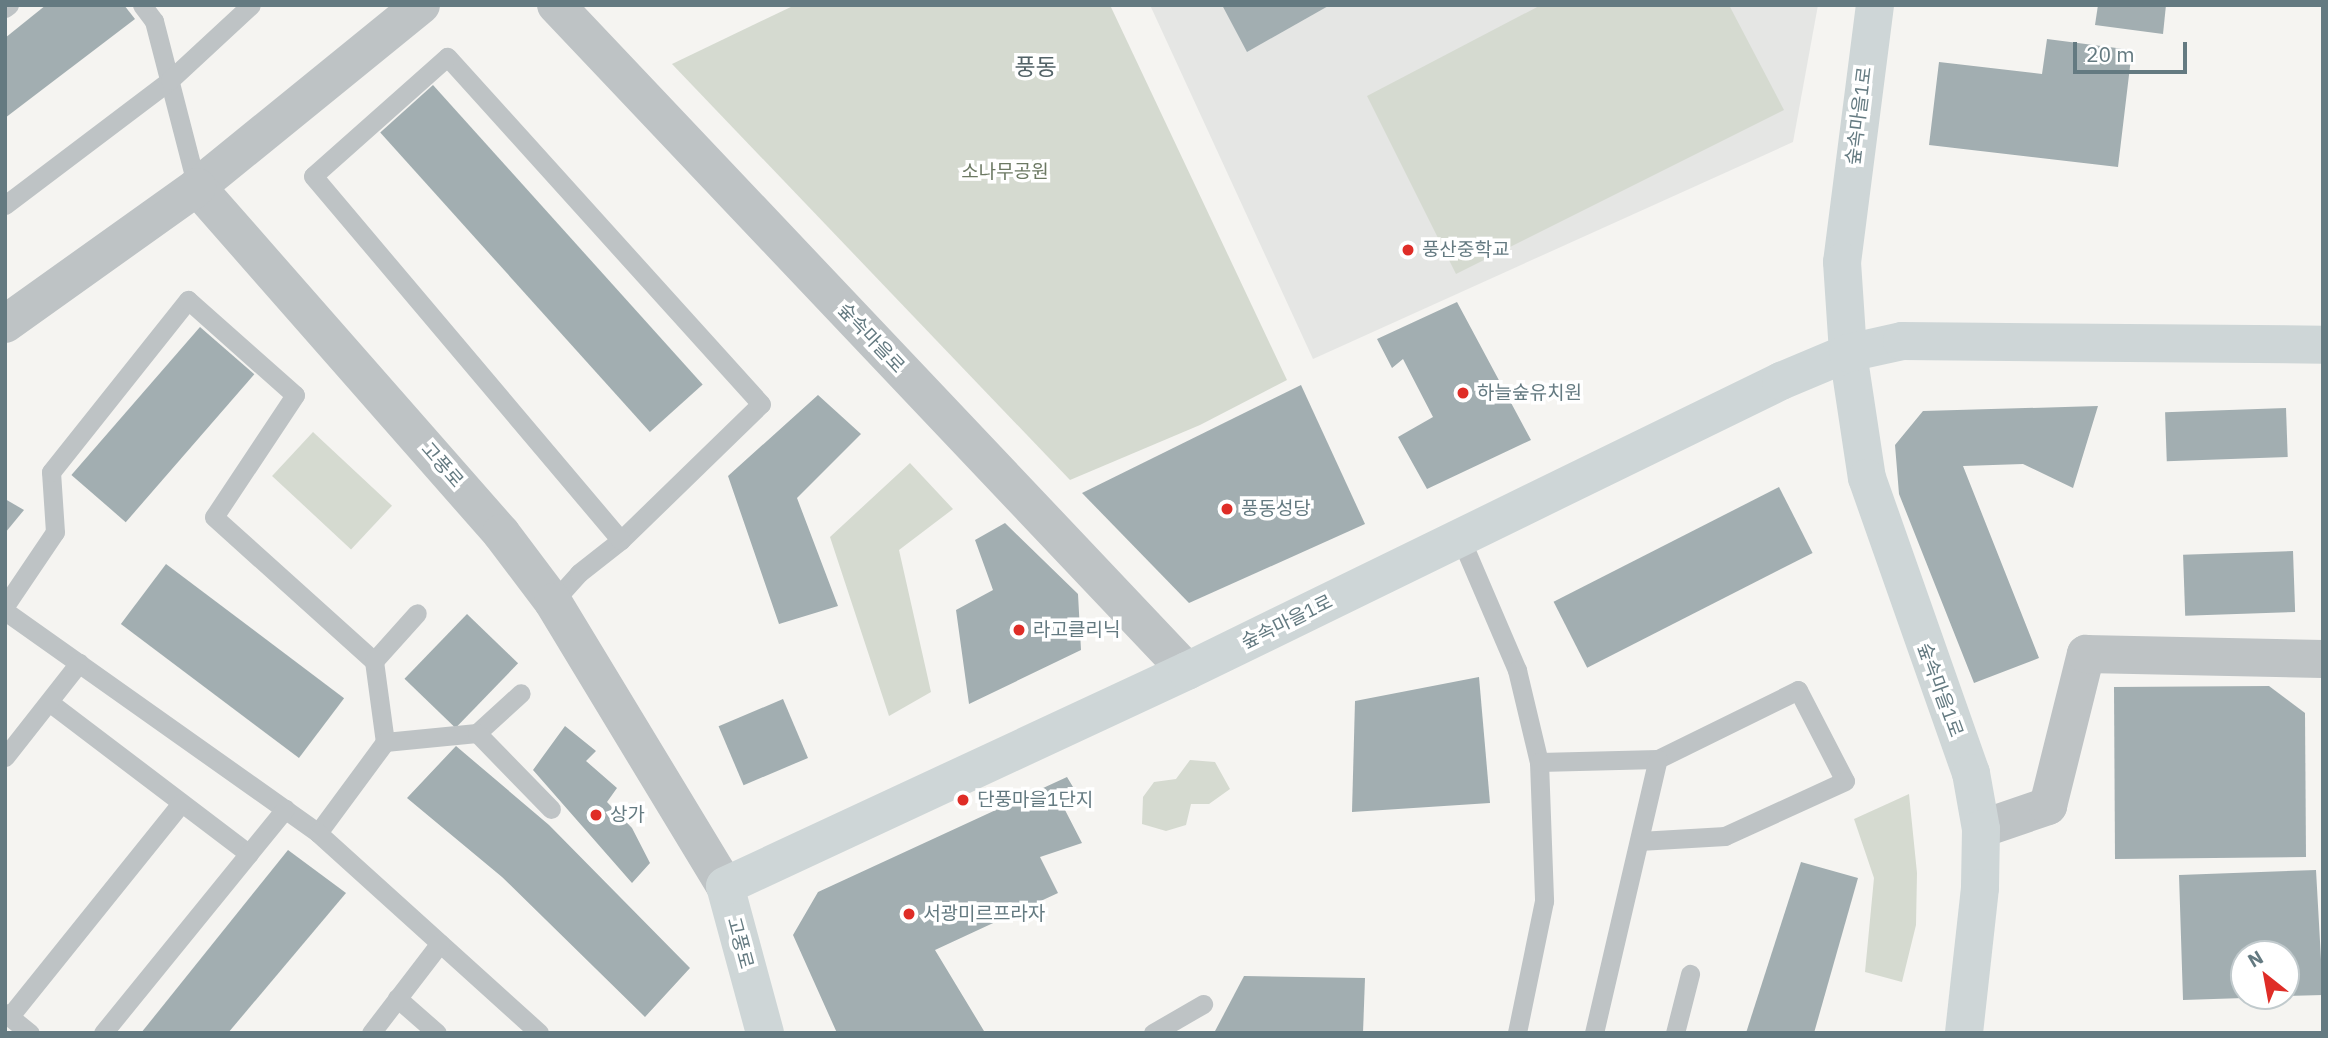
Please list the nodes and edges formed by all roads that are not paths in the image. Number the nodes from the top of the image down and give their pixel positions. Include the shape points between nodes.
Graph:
1 (142, 5) edge
2 (251, 5) edge
3 (421, 5) edge
4 (556, 5) edge
5 (1875, 5) edge
6 (170, 79) junction
7 (197, 187) junction
8 (5, 205) edge
9 (5, 324) edge
10 (2323, 345) edge
11 (1847, 353) junction
12 (1460, 537) junction
13 (621, 540) junction
14 (553, 602) junction
15 (5, 606) edge
16 (5, 611) edge
17 (417, 613) dead end
18 (2323, 659) edge
19 (374, 661) junction
20 (79, 663) junction
21 (1187, 671) junction
22 (521, 693) dead end
23 (48, 702) junction
24 (477, 733) junction
25 (385, 741) junction
26 (5, 757) edge
27 (1658, 759) junction
28 (1539, 762) junction
29 (181, 803) junction
30 (285, 809) junction
31 (551, 809) dead end
32 (1981, 829) junction
33 (318, 833) junction
34 (1639, 841) junction
35 (249, 854) junction
36 (725, 886) junction
37 (440, 943) junction
38 (1690, 974) dead end
39 (397, 998) junction
40 (1203, 1004) dead end
41 (7, 1014) edge
42 (30, 1033) edge
43 (103, 1033) edge
44 (371, 1033) edge
45 (437, 1033) edge
46 (539, 1033) edge
47 (765, 1033) edge
48 (1153, 1033) edge
49 (1517, 1033) edge
50 (1594, 1033) edge
51 (1675, 1033) edge
52 (1964, 1033) edge

1 - 6 lane via 154,21
2 - 6 lane
3 - 7 street
4 - 21 street, 숲속마을로
5 - 11 street, 숲속마을1로 via 1842,262
6 - 7 lane
6 - 8 lane
7 - 9 street
7 - 14 street, 고풍로 via 484,514
10 - 11 street, 숲속마을1로 via 1902,341
11 - 12 street, 숲속마을1로
11 - 32 street, 숲속마을1로 via 1867,478 1970,773
12 - 21 street, 숲속마을1로
12 - 28 lane via 1517,670
13 - 13 lane via 761,404 447,57 313,176
13 - 14 lane via 579,573
14 - 36 street, 고풍로
15 - 19 lane via 55,532 51,472 188,300 295,395 214,517
16 - 20 lane
17 - 19 lane
18 - 32 street via 2086,654 2048,806
19 - 25 lane
20 - 23 lane
20 - 30 lane
21 - 36 street, 숲속마을1로
22 - 24 lane
23 - 26 lane
23 - 29 lane
24 - 25 lane
24 - 31 lane
25 - 33 lane
27 - 28 lane
27 - 34 lane
27 - 34 lane via 1798,690 1845,781 1724,836
28 - 49 lane via 1544,901
29 - 35 lane
29 - 41 lane
30 - 33 lane
30 - 35 lane
32 - 52 street, 숲속마을1로 via 1980,888
33 - 37 lane
34 - 50 lane
35 - 43 lane
36 - 47 street, 고풍로
37 - 39 lane
37 - 46 lane
38 - 51 lane
39 - 44 lane
39 - 45 lane
40 - 48 lane
41 - 42 lane

